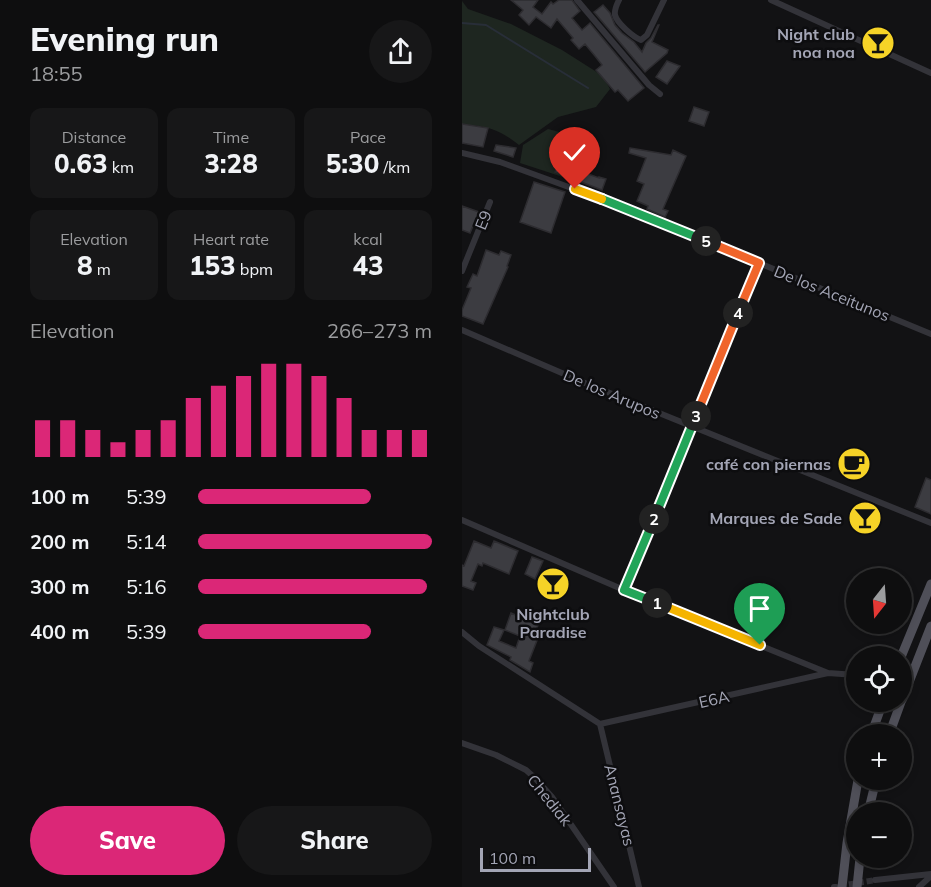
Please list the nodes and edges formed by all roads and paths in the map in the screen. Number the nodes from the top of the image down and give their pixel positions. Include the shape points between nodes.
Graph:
1 (577, 0) edge
2 (664, 0) edge
3 (771, 0) edge
4 (618, 3) edge
5 (930, 70) edge
6 (660, 94) dead end
7 (462, 153) edge
8 (490, 202) dead end
9 (759, 263) junction
10 (462, 271) edge
11 (462, 330) edge
12 (931, 333) edge
13 (692, 427) junction
14 (462, 520) edge
15 (931, 523) edge
16 (931, 584) edge
17 (624, 590) junction
18 (931, 626) edge
19 (462, 632) edge
20 (906, 646) edge
21 (828, 673) junction
22 (846, 674) edge
23 (912, 674) edge
24 (600, 724) junction
25 (462, 743) edge
26 (856, 790) edge
27 (859, 868) edge
28 (931, 875) edge
29 (875, 880) tunnel mouth
30 (614, 887) edge
31 (639, 887) edge
32 (842, 887) edge
33 (856, 887) edge
34 (919, 887) edge

1 - 6 street
2 - 4 street via 641,40 615,17
3 - 5 street
7 - 9 street, De los Aceitunos via 500,162 618,205
8 - 10 street, E9
9 - 12 street, De los Aceitunos
9 - 13 street
11 - 13 street, De los Arupos
13 - 15 street, De los Arupos
13 - 17 street
14 - 17 street
16 - 20 main road
17 - 21 street
18 - 23 main road
19 - 24 street
21 - 22 street
21 - 24 street, E6A
24 - 31 street, Anansayas
25 - 30 street, Chediak via 496,755 535,778
26 - 32 main road
27 - 33 main road
28 - 29 street
28 - 34 street

